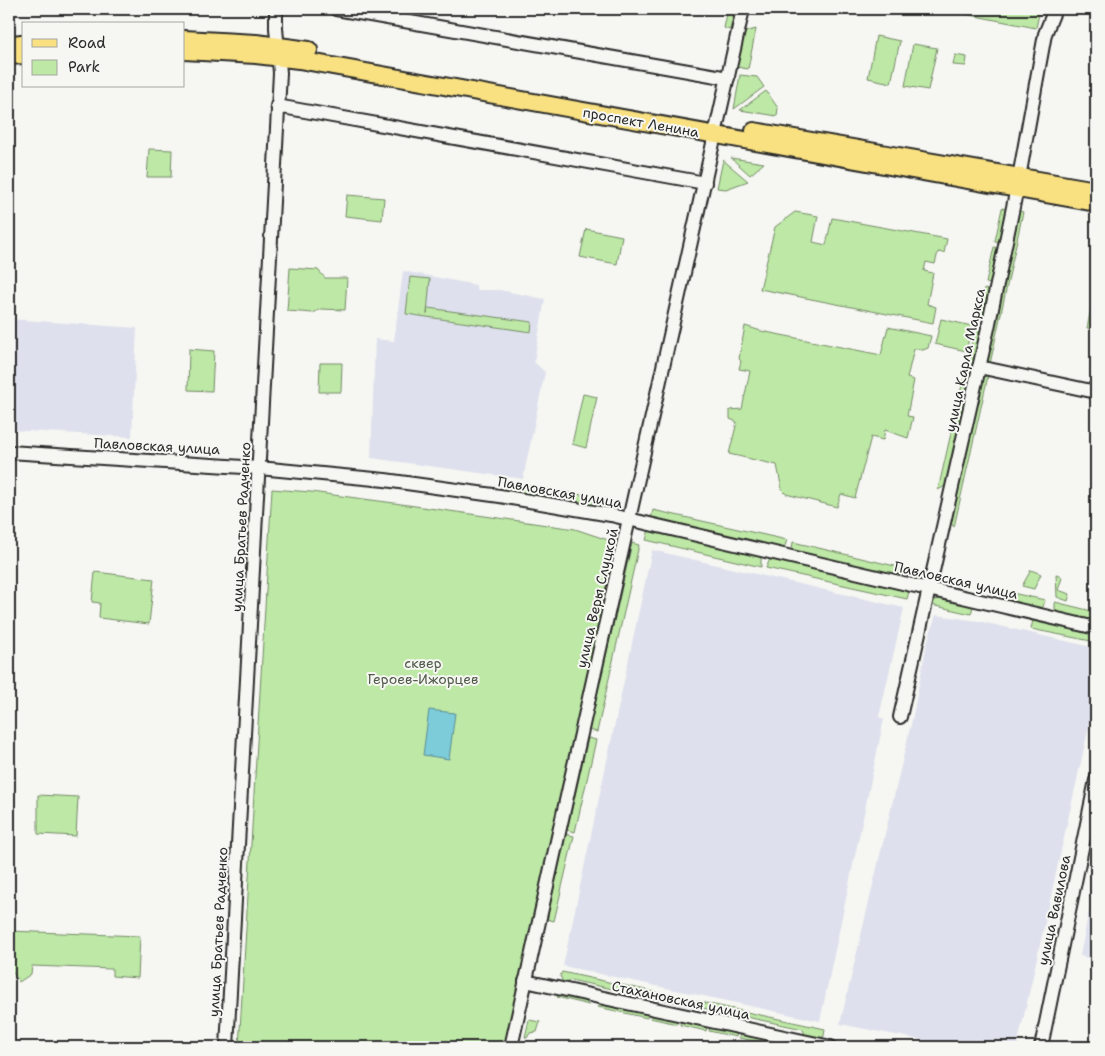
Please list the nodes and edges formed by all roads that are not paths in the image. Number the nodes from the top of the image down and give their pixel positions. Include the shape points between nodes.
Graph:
1 (276, 9) edge
2 (336, 9) edge
3 (743, 9) edge
4 (1055, 9) edge
5 (185, 39) edge
6 (22, 43) edge
7 (9, 44) edge
8 (185, 51) edge
9 (278, 51) junction
10 (22, 55) edge
11 (9, 56) edge
12 (728, 78) junction
13 (277, 106) junction
14 (717, 130) junction
15 (705, 183) junction
16 (1018, 183) junction
17 (1096, 190) edge
18 (1096, 203) edge
19 (979, 367) junction
20 (1096, 392) edge
21 (9, 452) edge
22 (259, 468) junction
23 (630, 520) junction
24 (929, 590) junction
25 (1096, 628) edge
26 (900, 717) dead end
27 (1096, 780) edge
28 (525, 981) junction
29 (227, 1047) edge
30 (511, 1047) edge
31 (831, 1047) edge
32 (1041, 1047) edge

1 - 9 street, улица Братьев Радченко
2 - 12 street
3 - 12 street, улица Веры Слуцкой
4 - 16 street, улица Карла Маркса via 1045,34
5 - 9 main road, проспект Ленина
6 - 7 main road
8 - 9 main road, проспект Ленина
9 - 13 street, улица Братьев Радченко
9 - 14 main road, проспект Ленина
10 - 11 main road
12 - 14 street, улица Веры Слуцкой
13 - 15 street
13 - 22 street, улица Братьев Радченко
14 - 15 street, улица Веры Слуцкой
14 - 16 main road, проспект Ленина
15 - 23 street, улица Веры Слуцкой
16 - 17 main road, проспект Ленина
16 - 18 main road, проспект Ленина
16 - 19 street, улица Карла Маркса
19 - 20 street
19 - 24 street, улица Карла Маркса
21 - 22 street, Павловская улица
22 - 23 street, Павловская улица via 459,489
22 - 29 street, улица Братьев Радченко
23 - 24 street, Павловская улица
23 - 28 street, улица Веры Слуцкой
24 - 25 street, Павловская улица
24 - 26 street, улица Карла Маркса
27 - 32 street, улица Вавилова
28 - 30 street, улица Веры Слуцкой
28 - 31 street, Стахановская улица

